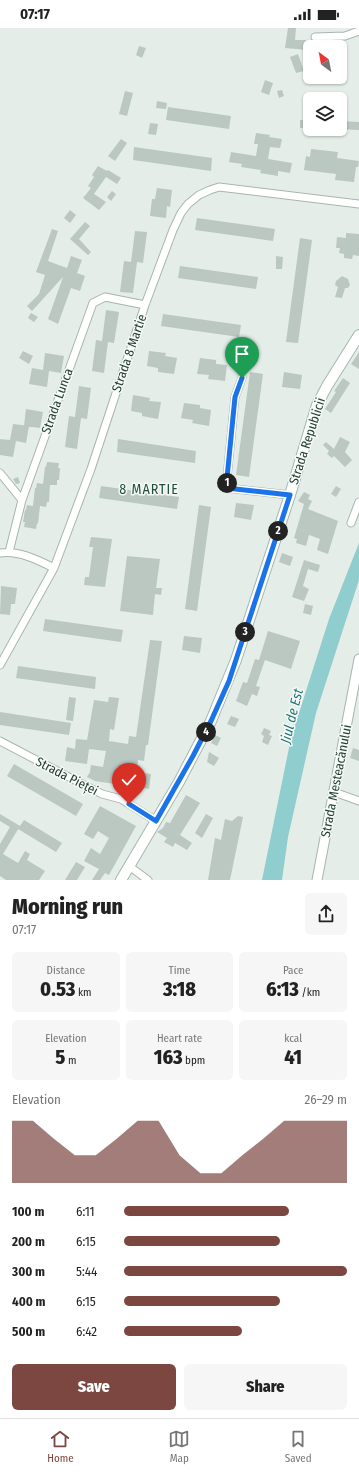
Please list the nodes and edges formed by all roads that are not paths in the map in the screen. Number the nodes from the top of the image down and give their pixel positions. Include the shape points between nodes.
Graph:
1 (359, 31) edge
2 (315, 37) dead end
3 (359, 204) edge
4 (145, 306) junction
5 (359, 335) edge
6 (242, 378) dead end
7 (0, 473) edge
8 (290, 495) junction
9 (22, 500) junction
10 (359, 502) edge
11 (351, 523) dead end
12 (9, 552) junction
13 (0, 553) edge
14 (54, 568) junction
15 (359, 659) edge
16 (0, 665) edge
17 (0, 741) edge
18 (334, 792) junction
19 (359, 801) edge
20 (156, 821) junction
21 (129, 866) junction
22 (121, 880) edge
23 (148, 880) edge
24 (317, 880) edge

1 - 2 street via 344,36
3 - 4 street, Strada 8 Martie via 219,187 199,195 181,213
4 - 9 street, Strada Lunca via 105,297 93,303
4 - 14 street, Strada 8 Martie
5 - 8 main road, Strada Republicii via 317,405
6 - 8 street via 235,397 226,488
7 - 9 street
8 - 20 main road, Strada Republicii via 229,681 193,756
9 - 12 street, Strada Lunca
10 - 11 street
12 - 13 street
12 - 14 street
14 - 16 street, Strada 8 Martie
15 - 18 street, Strada Mesteacănului
17 - 20 street, Strada Pieței via 102,794 121,799
18 - 19 street
18 - 24 street, Strada Mesteacănului
20 - 21 main road, Strada Republicii
21 - 22 main road, Strada Republicii
21 - 23 street

